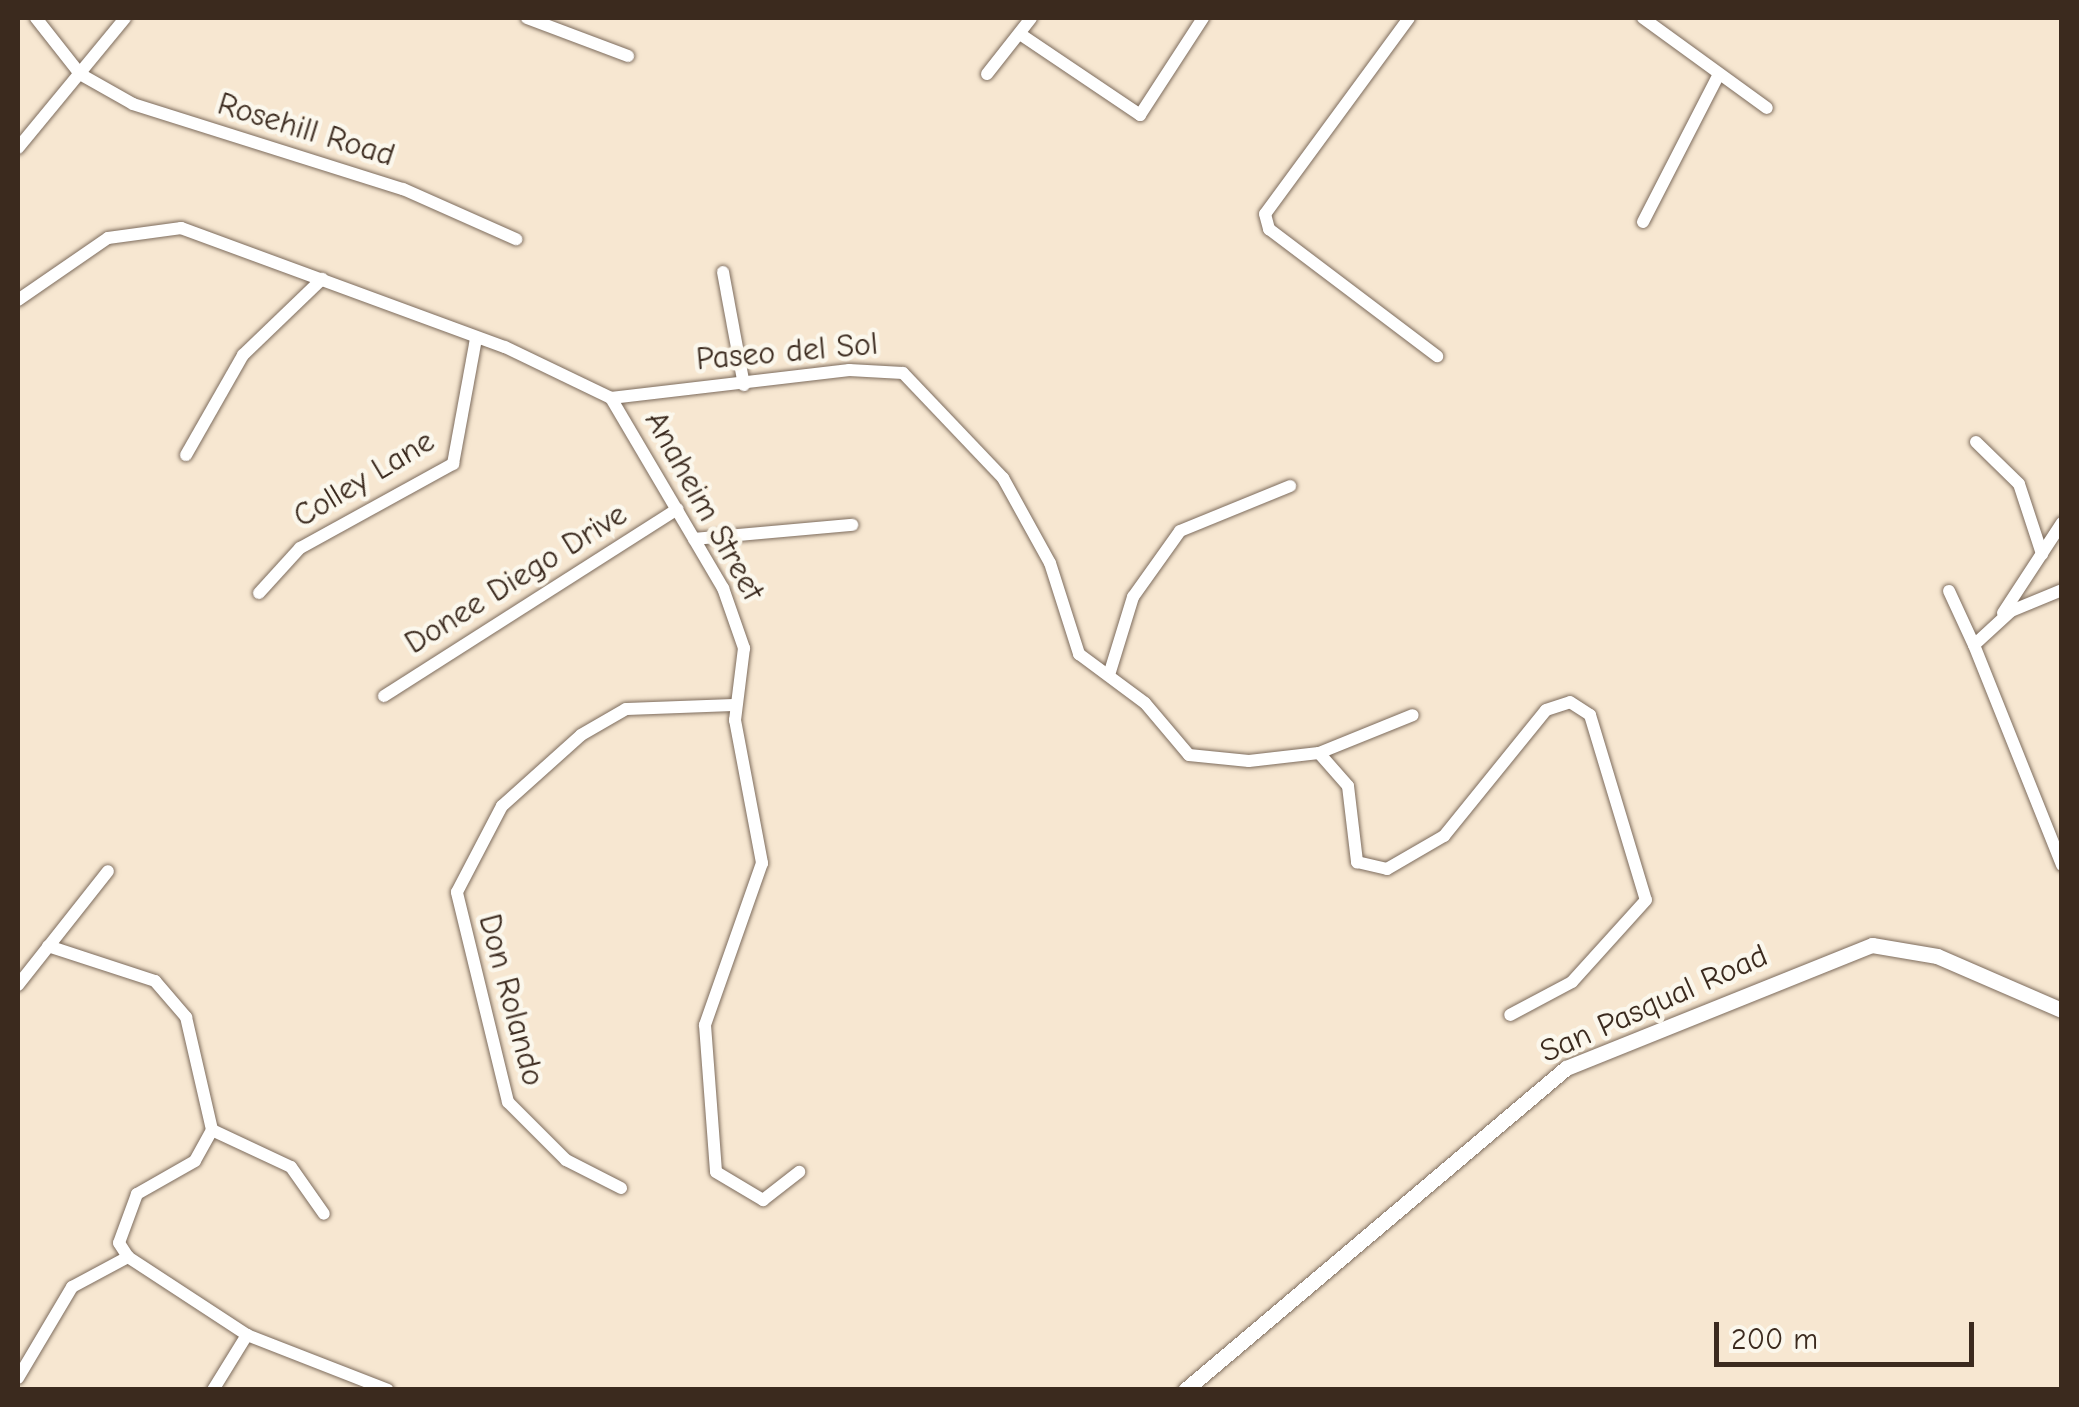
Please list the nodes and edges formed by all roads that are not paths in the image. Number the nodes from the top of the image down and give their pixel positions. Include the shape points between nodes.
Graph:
1 (36, 18) edge
2 (126, 18) edge
3 (527, 18) edge
4 (1030, 18) edge
5 (1203, 18) edge
6 (1409, 18) edge
7 (1642, 18) edge
8 (1020, 34) junction
9 (628, 56) dead end
10 (80, 74) junction
11 (987, 74) dead end
12 (1720, 74) junction
13 (1767, 108) dead end
14 (18, 148) edge
15 (1643, 222) dead end
16 (516, 239) dead end
17 (722, 272) dead end
18 (322, 279) junction
19 (18, 300) edge
20 (476, 338) junction
21 (1437, 356) dead end
22 (744, 385) junction
23 (611, 398) junction
24 (1976, 442) dead end
25 (186, 455) dead end
26 (1290, 486) dead end
27 (676, 510) junction
28 (2062, 523) edge
29 (852, 526) dead end
30 (694, 539) junction
31 (2042, 554) junction
32 (2062, 590) edge
33 (1949, 591) dead end
34 (259, 593) dead end
35 (1999, 619) junction
36 (1974, 645) junction
37 (1109, 675) junction
38 (384, 696) dead end
39 (734, 705) junction
40 (1413, 714) dead end
41 (1319, 753) junction
42 (2062, 865) edge
43 (108, 872) dead end
44 (48, 946) junction
45 (18, 984) edge
46 (2062, 1010) edge
47 (1510, 1014) dead end
48 (212, 1130) junction
49 (799, 1172) dead end
50 (621, 1188) dead end
51 (324, 1214) dead end
52 (128, 1258) junction
53 (247, 1335) junction
54 (18, 1378) edge
55 (213, 1390) edge
56 (388, 1390) edge
57 (1184, 1390) edge

1 - 10 street
2 - 10 street
3 - 9 street
4 - 8 street
5 - 8 street via 1140,114
6 - 21 street via 1266,214 1269,229
7 - 12 street
8 - 11 street
10 - 14 street
10 - 16 street, Rosehill Road via 160,115 361,174
12 - 13 street
12 - 15 street
17 - 22 street
18 - 19 street, Anaheim Street via 202,233 156,226 108,238
18 - 20 street, Anaheim Street
18 - 25 street via 242,355
20 - 23 street, Anaheim Street
20 - 34 street, Colley Lane via 453,464 300,548
22 - 23 street, Paseo del Sol
22 - 37 street, Paseo del Sol via 894,370 930,395 1003,478 1050,564 1069,639
23 - 27 street, Anaheim Street
24 - 31 street via 2019,484
26 - 37 street via 1180,532 1133,596
27 - 30 street, Anaheim Street
27 - 38 street, Donee Diego Drive
28 - 31 street
29 - 30 street
30 - 39 street, Anaheim Street via 742,635
31 - 35 street
32 - 35 street
33 - 36 street
35 - 36 street
36 - 42 street
37 - 41 street, Paseo del Sol via 1204,761
39 - 49 street, Anaheim Street via 762,863 706,1025 710,1147 720,1180 744,1196 777,1197
39 - 50 street, Don Rolando via 626,709 581,735 502,806 457,892 508,1102 566,1160
40 - 41 street, Paseo del Sol
41 - 47 street via 1348,786 1357,862 1387,869 1444,836 1546,710 1570,702 1590,715 1646,900 1572,982
43 - 44 street
44 - 45 street
44 - 48 street via 172,992 186,1017
46 - 57 main road, San Pasqual Road via 1937,956 1872,946 1566,1068 1519,1098
48 - 51 street via 291,1167
48 - 52 street via 196,1160 137,1194 121,1229
52 - 53 street
52 - 54 street via 72,1287
53 - 55 street
53 - 56 street

